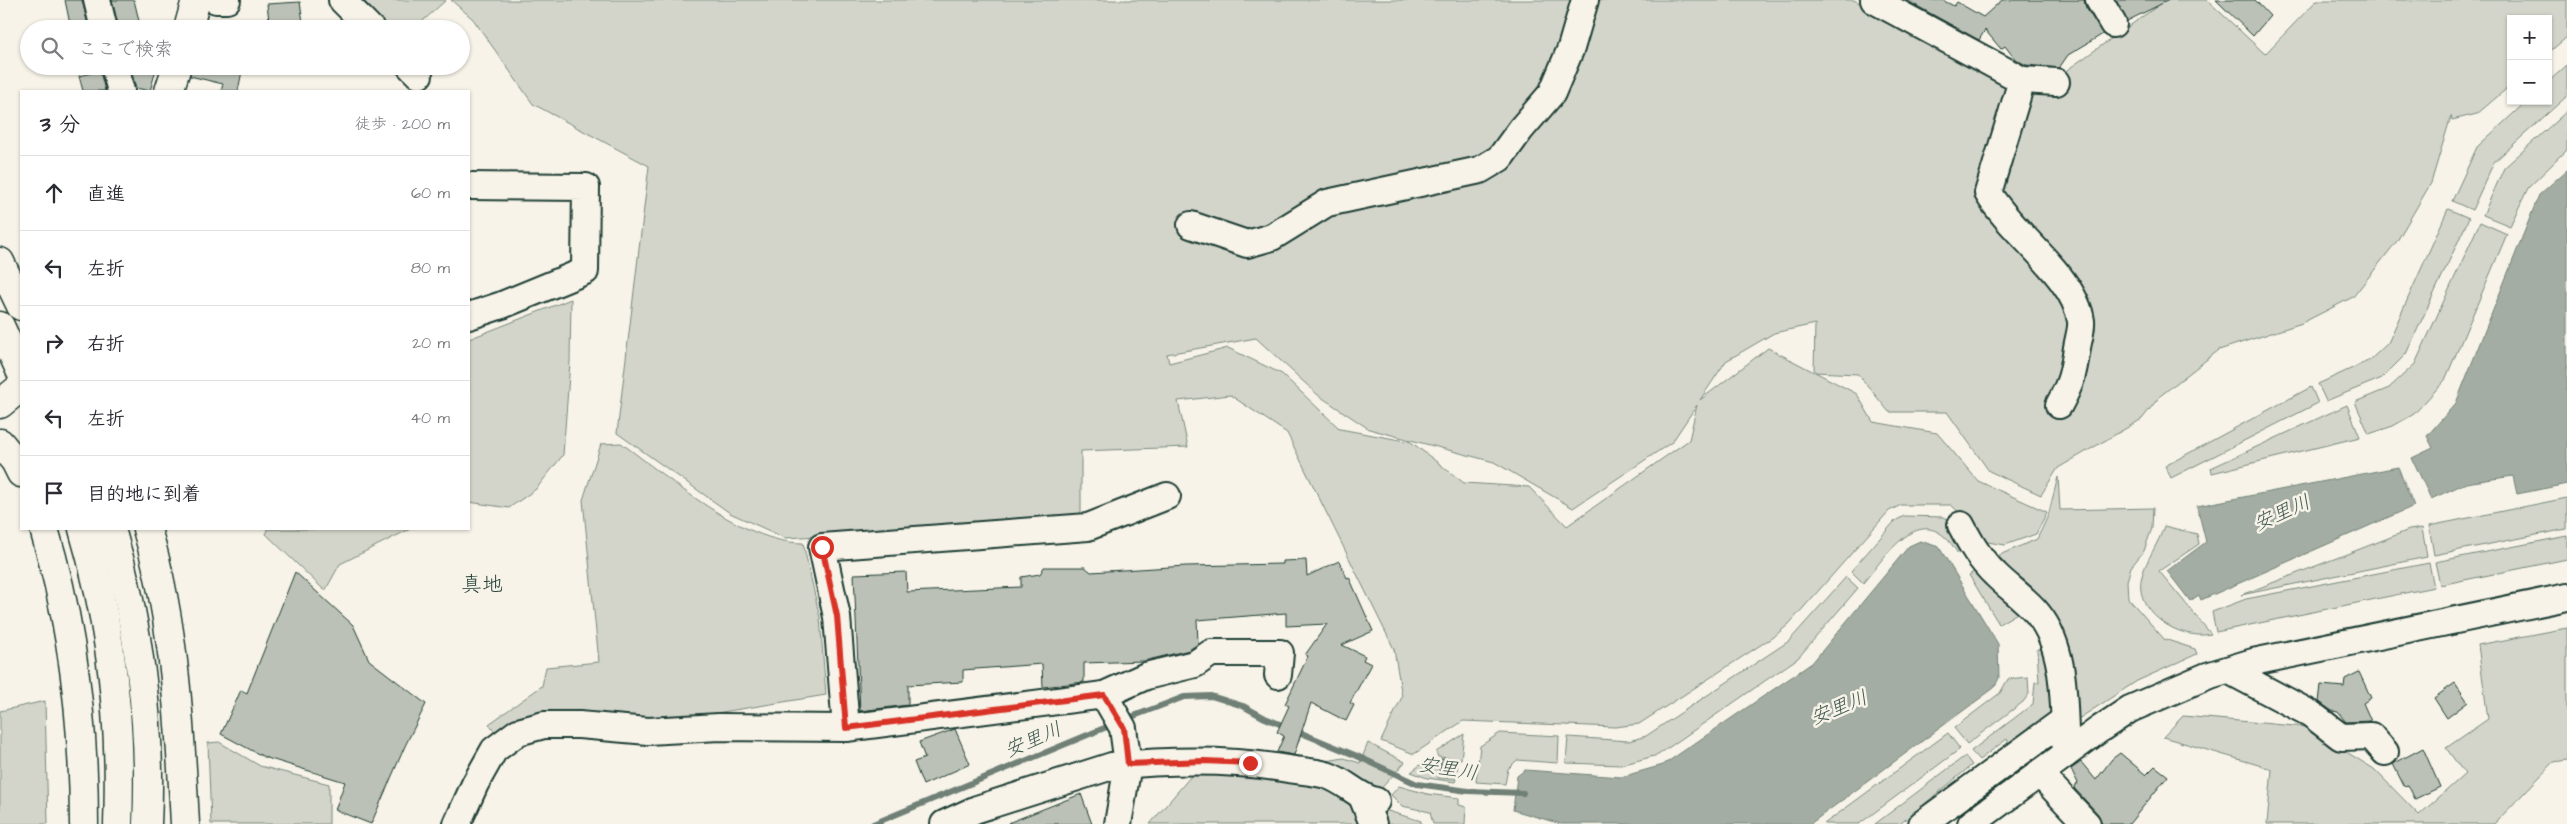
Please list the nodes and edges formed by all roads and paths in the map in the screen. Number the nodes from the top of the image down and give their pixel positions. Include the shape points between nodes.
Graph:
1 (97, 0) edge
2 (196, 0) edge
3 (216, 0) edge
4 (227, 0) edge
5 (342, 0) edge
6 (1585, 0) edge
7 (1874, 0) edge
8 (2099, 0) edge
9 (102, 20) edge
10 (190, 20) edge
11 (362, 20) edge
12 (2113, 24) dead end
13 (117, 75) edge
14 (174, 75) edge
15 (2022, 80) junction
16 (2056, 82) dead end
17 (121, 90) edge
18 (169, 90) edge
19 (470, 186) edge
20 (1191, 224) dead end
21 (0, 262) edge
22 (20, 304) edge
23 (470, 316) edge
24 (0, 326) edge
25 (20, 370) edge
26 (2059, 405) dead end
27 (0, 443) edge
28 (20, 471) edge
29 (1167, 496) dead end
30 (1961, 525) dead end
31 (44, 530) edge
32 (83, 530) edge
33 (111, 530) edge
34 (147, 530) edge
35 (2567, 597) edge
36 (1280, 654) dead end
37 (2228, 670) junction
38 (1113, 710) junction
39 (2064, 720) junction
40 (846, 728) junction
41 (2385, 752) dead end
42 (2066, 754) junction
43 (1128, 764) junction
44 (2039, 773) junction
45 (1371, 808) edge
46 (84, 824) edge
47 (118, 824) edge
48 (147, 824) edge
49 (185, 824) edge
50 (457, 824) edge
51 (944, 824) edge
52 (1118, 824) edge
53 (1922, 824) edge
54 (1971, 824) edge
55 (2087, 824) edge

1 - 9 street
2 - 10 main road
3 - 4 street
5 - 11 street
6 - 20 street via 1571,48 1552,93 1500,158 1480,170 1327,203 1272,237 1254,243 1248,244
7 - 15 street
8 - 12 street
13 - 17 street
14 - 18 main road
15 - 16 street
15 - 26 street via 1988,193 2012,226 2050,265 2074,302 2081,322 2072,381
19 - 23 street via 586,187 586,197 585,271
21 - 22 main road
24 - 25 main road
27 - 28 main road
29 - 40 street via 1088,527 822,547 837,616
30 - 39 street via 1985,563 2038,614 2053,642 2061,680
31 - 46 main road via 67,619 78,694
32 - 47 main road via 104,615 111,660 118,728
33 - 48 main road via 130,610 142,686 148,764
34 - 49 main road via 170,636 180,722
35 - 37 street
36 - 38 street via 1211,653 1194,664 1146,676
37 - 41 street via 2311,714 2341,737 2371,736
37 - 42 street via 2130,709
38 - 40 street
38 - 43 street
39 - 42 street
39 - 53 street
40 - 50 street via 648,730 544,725 518,732 494,750
42 - 44 street
43 - 45 street via 1250,763 1325,775 1342,781
43 - 51 street via 1112,766 977,809
43 - 52 street
44 - 54 street
44 - 55 street

